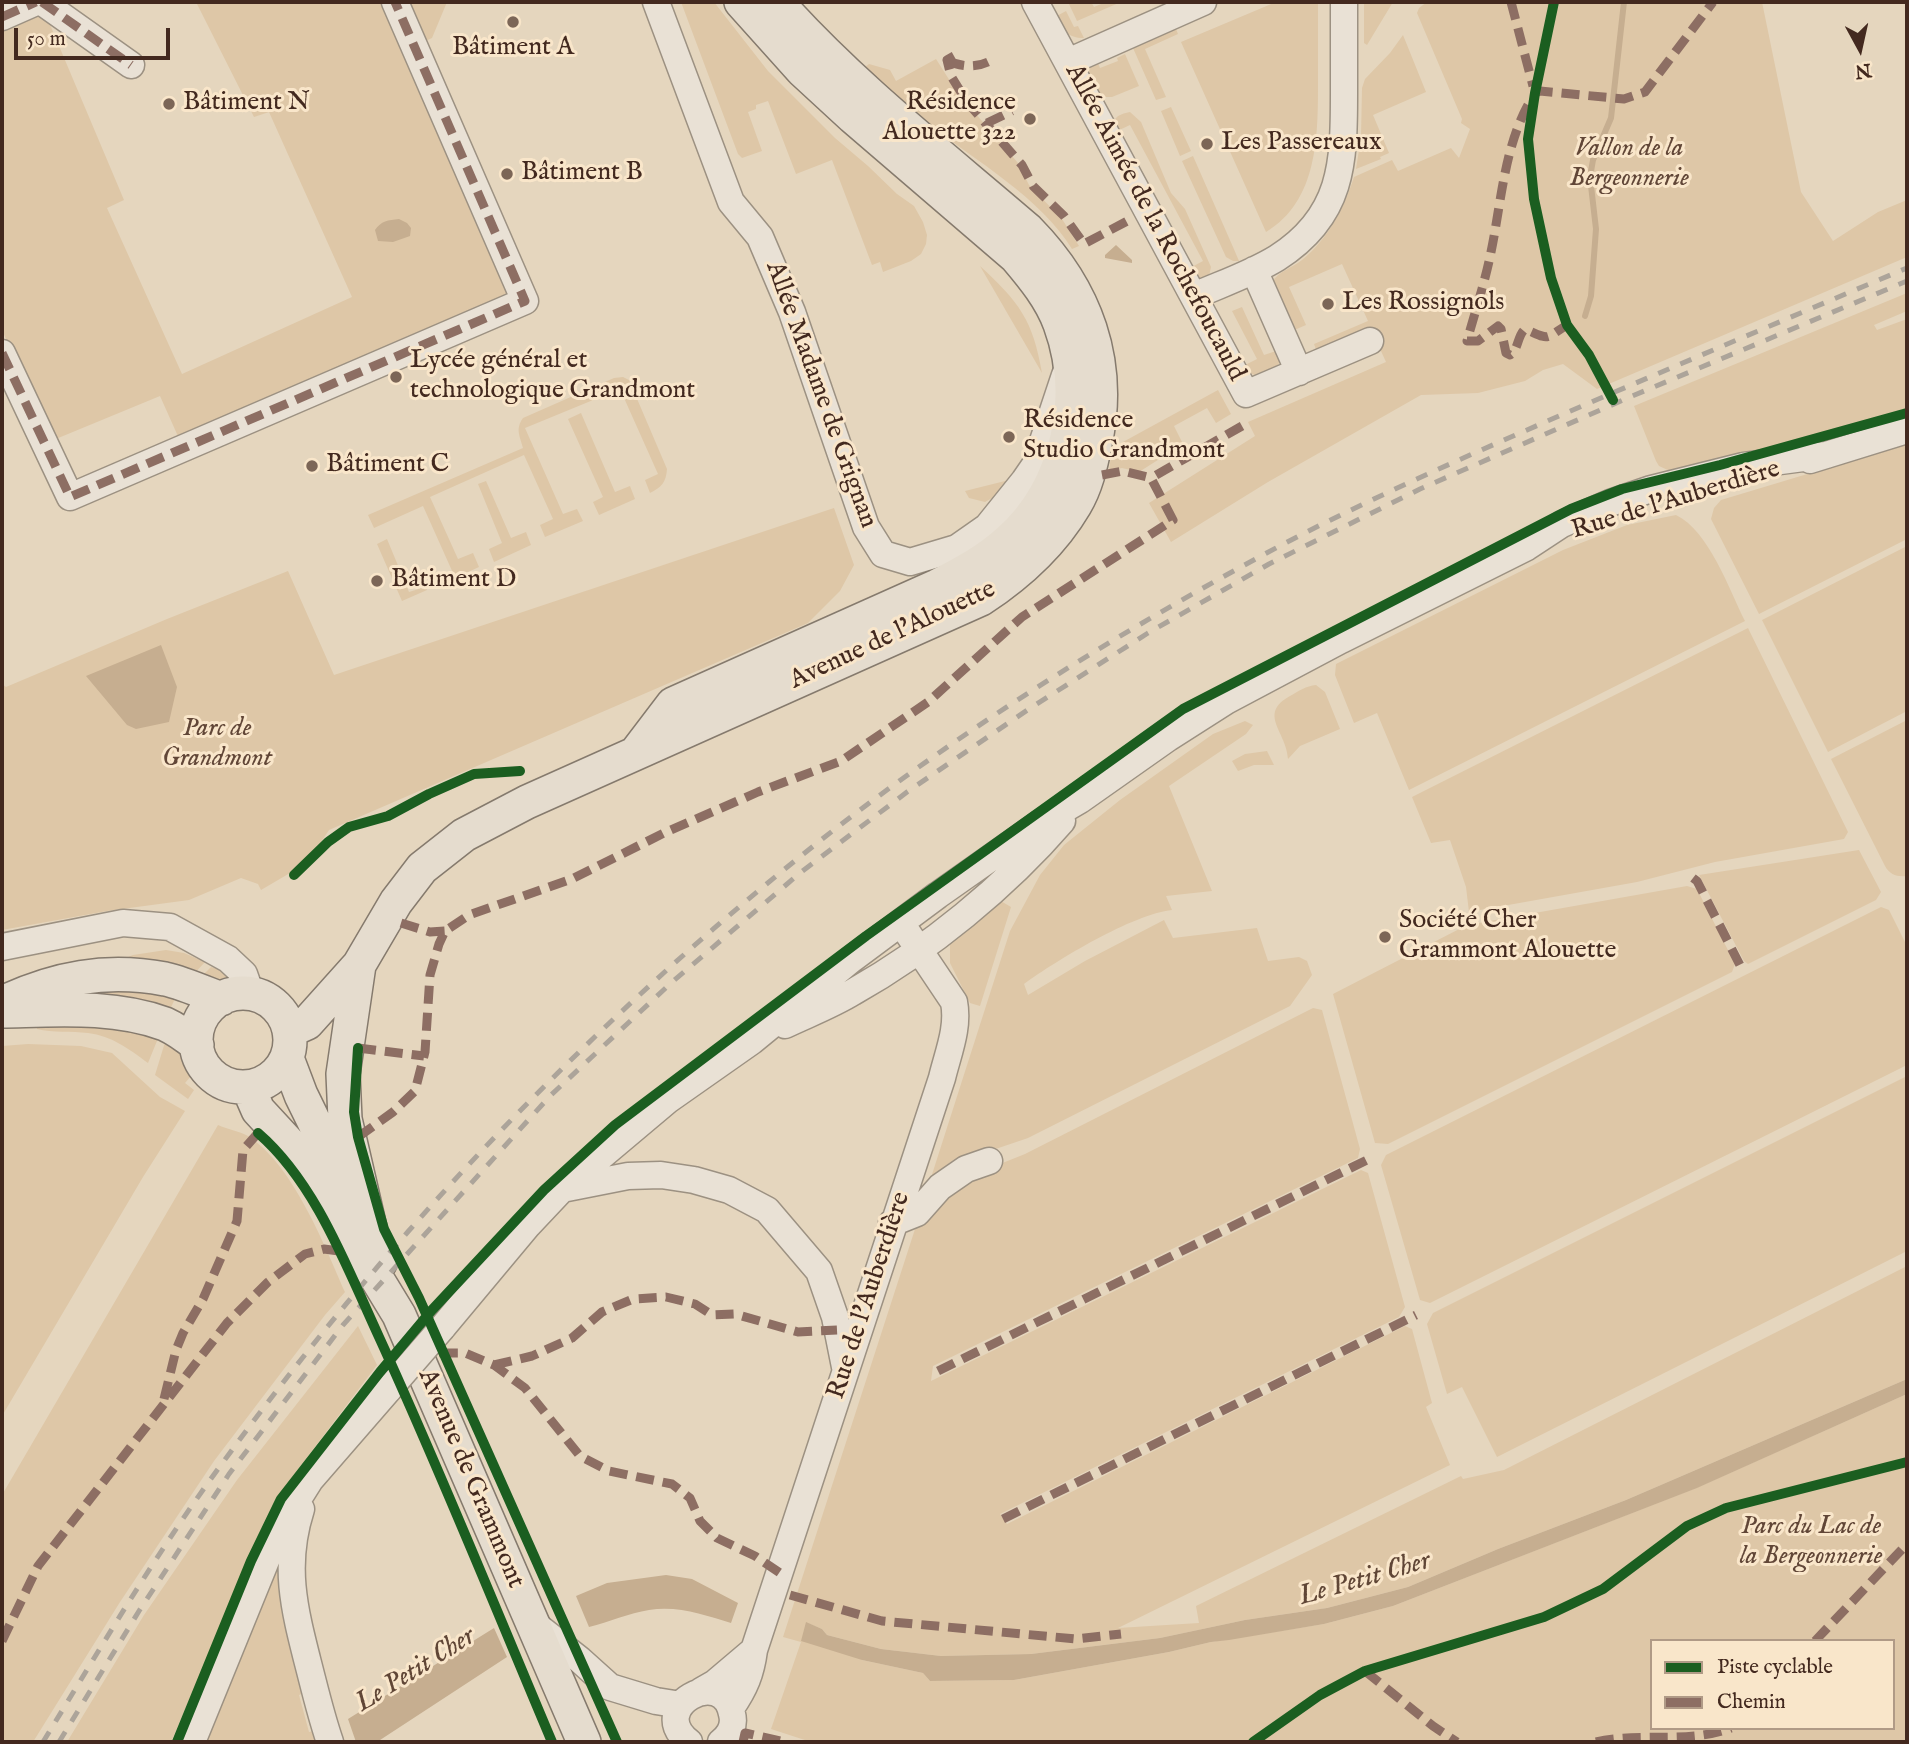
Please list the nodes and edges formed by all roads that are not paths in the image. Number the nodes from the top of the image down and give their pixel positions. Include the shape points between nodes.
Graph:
1 (36, 2) edge
2 (42, 2) edge
3 (395, 2) edge
4 (656, 2) edge
5 (741, 2) edge
6 (777, 2) edge
7 (1035, 2) edge
8 (1203, 2) edge
9 (1343, 2) edge
10 (2, 17) edge
11 (1068, 62) junction
12 (131, 65) dead end
13 (1254, 270) junction
14 (1194, 296) junction
15 (1370, 341) dead end
16 (2, 353) edge
17 (1068, 363) junction
18 (1299, 372) junction
19 (1907, 430) edge
20 (637, 752) junction
21 (1080, 800) junction
22 (901, 923) junction
23 (2, 947) edge
24 (919, 949) junction
25 (359, 964) junction
26 (236, 997) junction
27 (2, 1003) edge
28 (2, 1011) edge
29 (752, 1041) junction
30 (288, 1044) junction
31 (197, 1045) junction
32 (248, 1087) junction
33 (989, 1161) dead end
34 (561, 1190) junction
35 (892, 1223) junction
36 (373, 1241) junction
37 (399, 1315) junction
38 (846, 1369) junction
39 (310, 1480) junction
40 (532, 1622) junction
41 (754, 1650) junction
42 (691, 1698) junction
43 (731, 1708) junction
44 (580, 1738) edge
45 (192, 1742) edge
46 (330, 1742) edge
47 (689, 1742) edge
48 (721, 1742) edge

1 - 10 street
2 - 12 street
3 - 16 street via 525,301 70,497
4 - 17 street, Allée Madame de Grignan via 731,202 760,237 787,300 866,527 883,554 910,562 957,548 987,527 1035,465
5 - 17 main road, Avenue de l'Alouette via 853,117 1016,257 1037,282 1060,323
6 - 20 main road, Avenue de l'Alouette via 848,75 1043,246 1086,315 1099,362 1100,422 1077,502 1047,544 1002,585 981,599
7 - 11 street, Allée Aimée de la Rochefoucauld
8 - 11 street
9 - 13 street via 1344,140 1338,182 1320,218 1298,242
11 - 14 street, Allée Aimée de la Rochefoucauld
13 - 14 street
13 - 18 street
14 - 18 street, Allée Aimée de la Rochefoucauld via 1247,394
15 - 18 street, Allée Aimée de la Rochefoucauld
17 - 20 main road, Avenue de l'Alouette via 1072,409 1062,458 1040,502 1011,539 972,569 673,704
19 - 21 street, Rue de l'Auberdière via 1527,547 1226,701
20 - 25 main road, Avenue de l'Alouette via 464,835 422,868
21 - 22 street, Rue de l'Auberdière
21 - 24 street, Rue de l'Auberdière via 1018,869
22 - 24 street, Rue de l'Auberdière
22 - 29 street
23 - 26 street via 123,923 170,928 228,959 244,974
24 - 29 street via 852,993
24 - 35 street, Rue de l'Auberdière via 954,1002 957,1015 942,1078
25 - 30 main road
25 - 36 main road via 342,1074 345,1119
26 - 27 main road via 167,979 116,973 59,980
26 - 30 main road via 274,1004 282,1013
26 - 31 main road via 204,1015
28 - 31 main road via 118,1013 166,1025
29 - 34 street via 668,1100
30 - 32 main road via 275,1074
30 - 36 main road via 301,1095
31 - 32 main road via 205,1067 217,1079
32 - 37 main road, Avenue de Grammont via 258,1110 306,1163
33 - 35 street via 966,1169 940,1187 917,1213
34 - 38 street via 628,1176 662,1175 729,1190 767,1210 819,1270
34 - 39 street, bridge
35 - 38 street, Rue de l'Auberdière
36 - 37 main road
37 - 40 main road, Avenue de Grammont
38 - 41 street, Rue de l'Auberdière
39 - 45 street via 278,1531
39 - 46 street via 292,1546 291,1585
40 - 42 street via 610,1687 656,1701
40 - 44 main road, Avenue de Grammont
41 - 42 street
41 - 43 street, Rue de l'Auberdière via 750,1675
42 - 43 street via 719,1695
42 - 47 street via 677,1723
43 - 48 street, Rue de l'Auberdière via 733,1726

